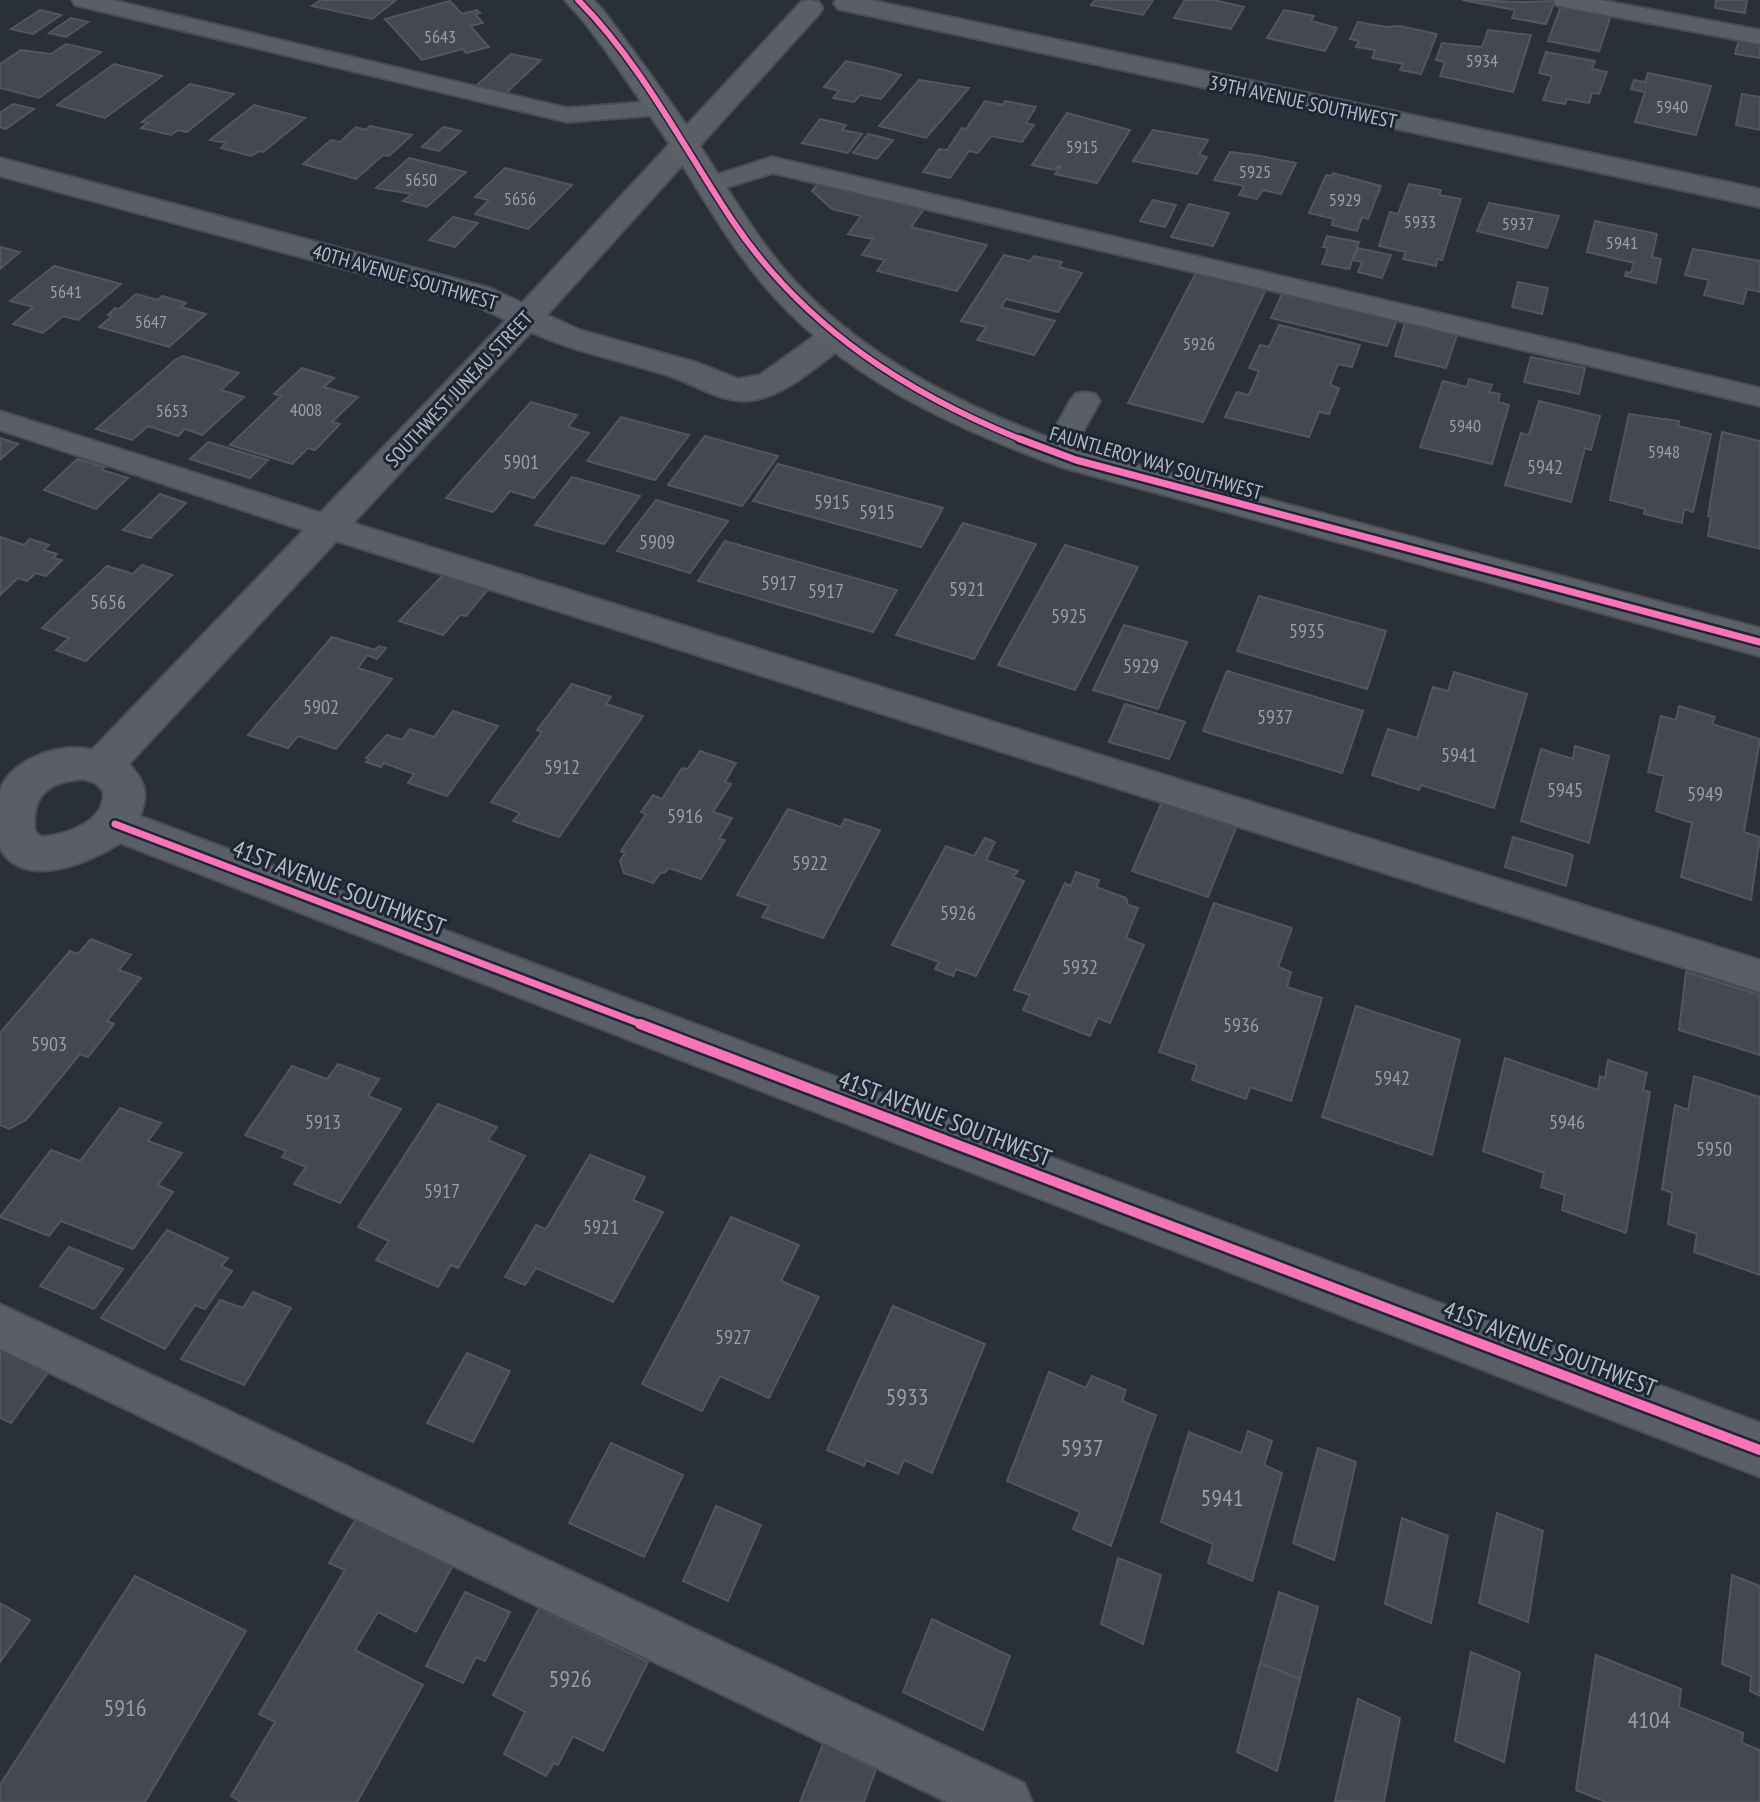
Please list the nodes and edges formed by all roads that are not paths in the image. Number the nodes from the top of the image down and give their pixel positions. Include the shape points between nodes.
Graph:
1 (83, 0) edge
2 (578, 0) edge
3 (1564, 0) edge
4 (850, 2) edge
5 (803, 4) edge
6 (1760, 37) edge
7 (659, 108) junction
8 (685, 145) junction
9 (0, 167) edge
10 (709, 185) junction
11 (1760, 198) edge
12 (528, 316) junction
13 (836, 336) junction
14 (1760, 397) edge
15 (1085, 401) dead end
16 (0, 420) edge
17 (1056, 453) junction
18 (329, 527) junction
19 (1760, 642) edge
20 (102, 766) junction
21 (8, 788) edge
22 (115, 824) junction
23 (14, 865) edge
24 (1760, 976) edge
25 (0, 1326) edge
26 (1760, 1450) edge
27 (1005, 1802) edge

1 - 7 lane via 567,115
2 - 7 main road, FAUNTLEROY WAY SOUTHWEST
3 - 6 lane
4 - 5 street, 39TH AVENUE SOUTHWEST via 828,9
4 - 11 street, 39TH AVENUE SOUTHWEST
5 - 8 street, SOUTHWEST JUNEAU STREET
7 - 8 main road, FAUNTLEROY WAY SOUTHWEST
8 - 10 main road, FAUNTLEROY WAY SOUTHWEST
8 - 12 street, SOUTHWEST JUNEAU STREET
9 - 12 street, 40TH AVENUE SOUTHWEST via 479,295
10 - 13 main road, FAUNTLEROY WAY SOUTHWEST via 789,294
10 - 14 lane via 772,165 1159,262
12 - 13 street, 40TH AVENUE SOUTHWEST via 568,337 686,370 733,390 772,382
12 - 18 street, SOUTHWEST JUNEAU STREET
13 - 17 main road, FAUNTLEROY WAY SOUTHWEST via 900,380 979,423
15 - 17 lane
16 - 18 lane
17 - 19 main road, FAUNTLEROY WAY SOUTHWEST
18 - 20 street, SOUTHWEST JUNEAU STREET
18 - 24 lane
20 - 21 street via 64,765
20 - 22 street via 124,787 125,801
21 - 23 street via 3,829
22 - 23 street via 75,850
22 - 26 street, 41ST AVENUE SOUTHWEST
25 - 27 lane

